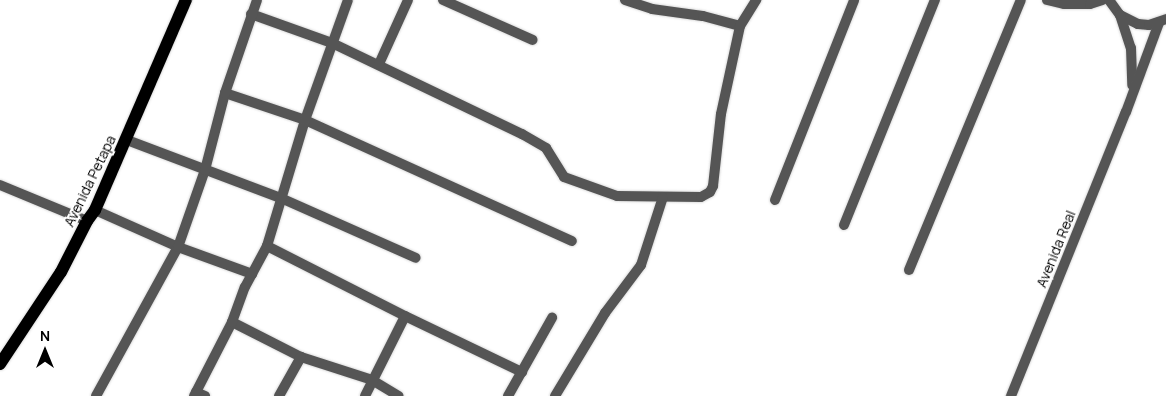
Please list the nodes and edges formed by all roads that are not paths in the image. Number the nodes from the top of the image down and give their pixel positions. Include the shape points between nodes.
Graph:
1 (186, 0) edge
2 (257, 0) edge
3 (348, 0) edge
4 (408, 0) edge
5 (443, 0) edge
6 (625, 0) edge
7 (756, 0) edge
8 (854, 0) edge
9 (935, 0) edge
10 (1021, 0) edge
11 (1047, 0) edge
12 (1102, 0) edge
13 (1109, 0) edge
14 (251, 14) junction
15 (1120, 15) junction
16 (1162, 21) edge
17 (740, 26) junction
18 (532, 40) dead end
19 (332, 43) junction
20 (379, 64) junction
21 (226, 93) junction
22 (1126, 112) junction
23 (305, 120) junction
24 (127, 140) junction
25 (205, 170) junction
26 (0, 185) edge
27 (664, 197) junction
28 (282, 199) junction
29 (775, 200) dead end
30 (91, 216) junction
31 (844, 225) dead end
32 (572, 241) dead end
33 (178, 246) junction
34 (267, 246) junction
35 (416, 258) dead end
36 (909, 270) dead end
37 (252, 274) junction
38 (405, 316) junction
39 (552, 318) dead end
40 (232, 322) junction
41 (301, 357) junction
42 (0, 364) edge
43 (522, 372) junction
44 (372, 380) junction
45 (198, 395) edge
46 (96, 396) edge
47 (279, 396) edge
48 (365, 396) edge
49 (399, 396) edge
50 (508, 396) edge
51 (555, 396) edge
52 (1011, 396) edge

1 - 24 main road, Avenida Petapa
2 - 14 street
3 - 19 street
4 - 20 street
5 - 18 street
6 - 17 street via 652,9 703,16
7 - 17 street
8 - 29 street
9 - 31 street
10 - 36 street
11 - 12 street via 1090,4
13 - 15 street
14 - 19 street
14 - 21 street
15 - 16 street via 1138,24
15 - 22 street, Avenida Real via 1133,64
16 - 22 street, Avenida Real
17 - 27 street via 721,114 713,186 710,192 700,197
19 - 20 street
19 - 23 street
20 - 27 street via 546,148 564,177 617,196
21 - 23 street
21 - 25 street
22 - 52 street, Avenida Real
23 - 28 street
23 - 32 street
24 - 25 street
24 - 30 main road, Avenida Petapa
25 - 28 street
25 - 33 street
26 - 30 street
27 - 51 street via 641,265 605,313
28 - 34 street
28 - 35 street
30 - 33 street
30 - 42 main road, Avenida Petapa via 60,272
33 - 37 street
33 - 46 street
34 - 37 street
34 - 38 street
37 - 40 street
38 - 43 street
38 - 44 street
39 - 43 street
40 - 41 street
40 - 45 street
41 - 44 street
41 - 47 street
43 - 50 street
44 - 48 street
44 - 49 street

